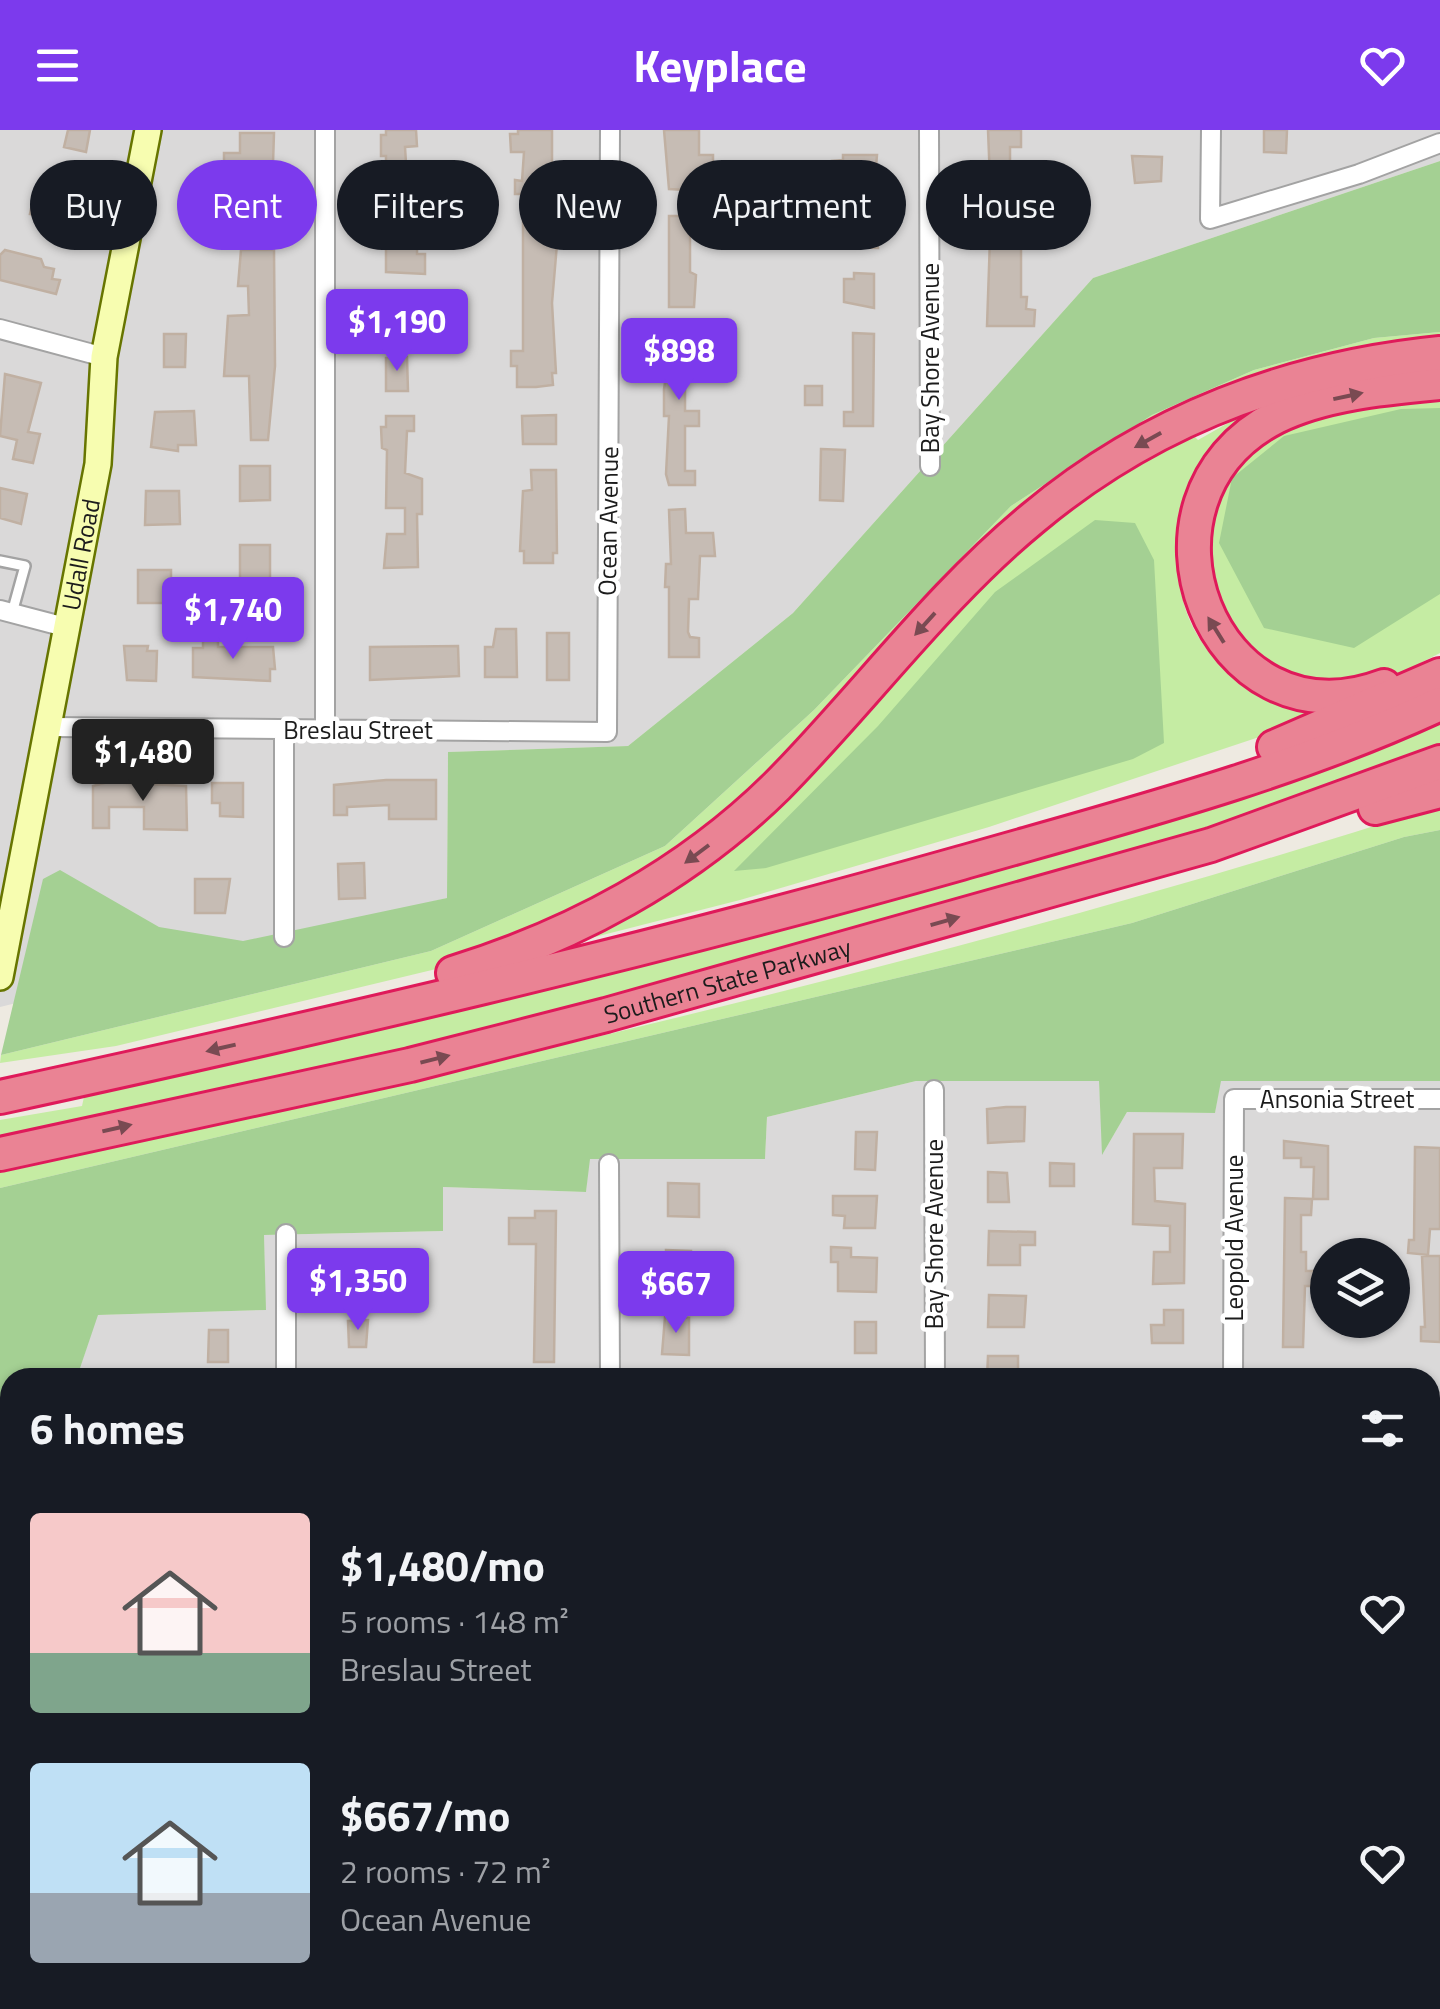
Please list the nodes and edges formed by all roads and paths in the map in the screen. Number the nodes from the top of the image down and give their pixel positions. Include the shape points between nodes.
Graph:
1 (148, 130) edge
2 (326, 130) edge
3 (610, 130) edge
4 (929, 130) edge
5 (1211, 130) edge
6 (1440, 143) edge
7 (0, 329) edge
8 (1440, 354) edge
9 (104, 357) junction
10 (1440, 383) edge
11 (930, 466) dead end
12 (0, 561) edge
13 (6, 611) edge
14 (68, 628) junction
15 (1440, 659) edge
16 (1440, 674) edge
17 (1440, 704) edge
18 (50, 726) junction
19 (284, 730) junction
20 (324, 730) junction
21 (607, 732) joint
22 (1440, 762) edge
23 (1440, 791) edge
24 (1181, 854) junction
25 (284, 937) dead end
26 (0, 977) edge
27 (500, 982) junction
28 (316, 1026) junction
29 (934, 1090) dead end
30 (0, 1097) edge
31 (1234, 1099) joint
32 (1440, 1099) edge
33 (0, 1154) edge
34 (610, 1164) dead end
35 (286, 1234) dead end
36 (286, 1368) edge
37 (610, 1368) edge
38 (935, 1368) edge
39 (1233, 1368) edge

1 - 9 street, Udall Road
2 - 20 street
3 - 21 street, Ocean Avenue
4 - 11 street, Bay Shore Avenue
5 - 6 street via 1210,219
7 - 9 street
8 -> 28 highway via 1283,382 1120,455 992,553 777,786 686,862 550,937
9 - 14 street, Udall Road via 98,464
15 -> 10 highway via 1347,695 1277,684 1249,668 1214,630 1200,596 1192,542 1212,478 1262,426 1336,398
12 - 13 lane via 24,566
13 - 14 street
14 - 18 street, Udall Road
16 - 27 highway, Southern State Parkway via 1206,771
17 - 27 highway, Southern State Parkway via 1152,809 744,923
18 - 19 street, Breslau Street
18 - 26 street, Udall Road
19 - 20 street, Breslau Street
19 - 25 street
20 - 21 street, Breslau Street
22 - 24 highway, Southern State Parkway
23 - 24 highway via 1302,834
33 -> 24 highway, Southern State Parkway via 410,1065
27 - 28 highway, Southern State Parkway
28 -> 30 highway, Southern State Parkway
29 - 38 street, Bay Shore Avenue
31 - 32 street, Ansonia Street
31 - 39 street, Leopold Avenue
34 - 37 street
35 - 36 street

